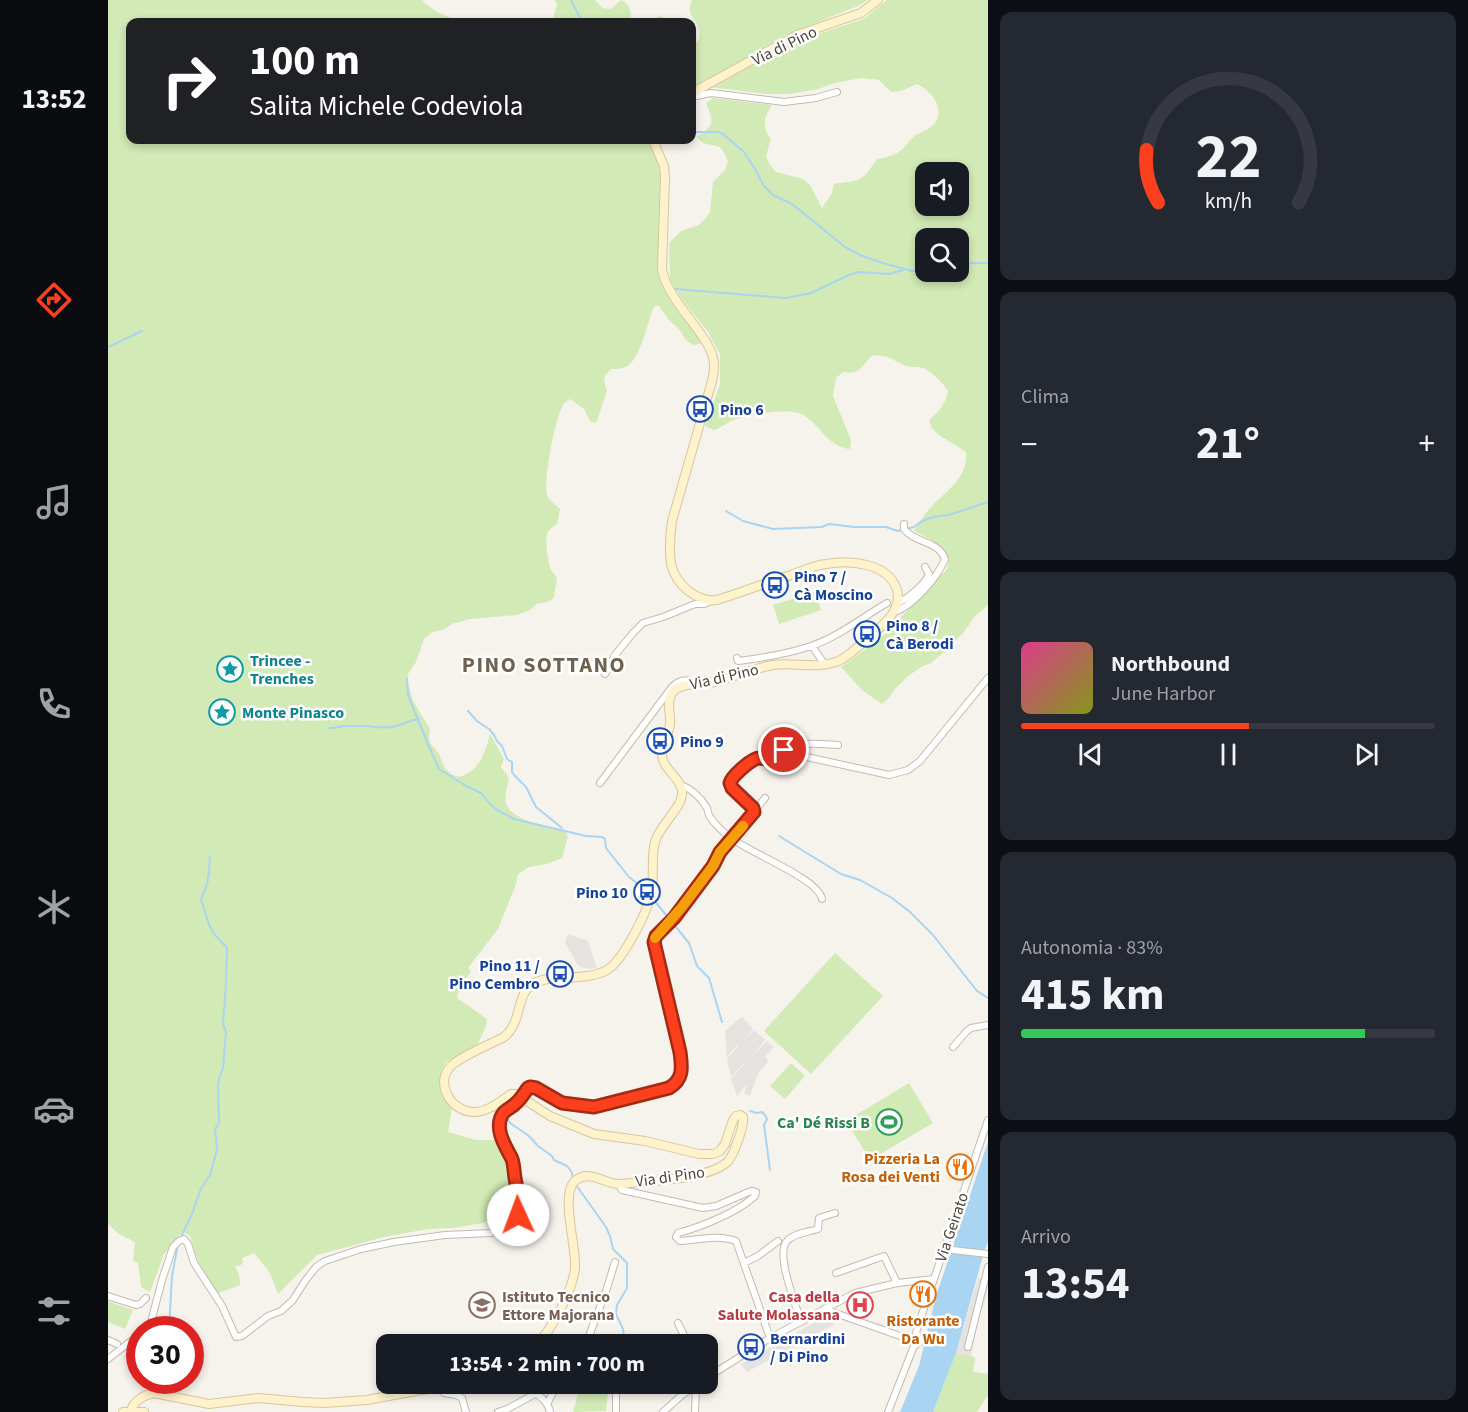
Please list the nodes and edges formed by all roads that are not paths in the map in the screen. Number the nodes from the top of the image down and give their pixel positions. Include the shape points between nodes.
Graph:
1 (878, 0) edge
2 (837, 92) dead end
3 (696, 93) edge
4 (696, 95) edge
5 (655, 144) edge
6 (904, 524) dead end
7 (925, 567) dead end
8 (711, 600) junction
9 (892, 603) junction
10 (893, 613) junction
11 (812, 646) junction
12 (737, 658) dead end
13 (825, 665) junction
14 (605, 674) dead end
15 (988, 678) edge
16 (693, 684) junction
17 (838, 745) dead end
18 (778, 757) junction
19 (600, 783) dead end
20 (680, 784) junction
21 (765, 798) dead end
22 (754, 812) junction
23 (731, 838) junction
24 (822, 899) dead end
25 (988, 1025) edge
26 (953, 1047) dead end
27 (522, 1096) junction
28 (988, 1120) edge
29 (618, 1184) junction
30 (835, 1213) dead end
31 (778, 1241) dead end
32 (944, 1249) junction
33 (988, 1254) edge
34 (615, 1262) dead end
35 (744, 1263) junction
36 (988, 1268) edge
37 (836, 1273) dead end
38 (934, 1279) junction
39 (897, 1283) junction
40 (108, 1296) edge
41 (146, 1298) dead end
42 (824, 1309) junction
43 (153, 1316) edge
44 (801, 1322) junction
45 (678, 1323) dead end
46 (916, 1333) junction
47 (545, 1334) edge
48 (590, 1334) edge
49 (683, 1334) edge
50 (907, 1337) junction
51 (770, 1338) junction
52 (108, 1340) edge
53 (117, 1344) dead end
54 (126, 1345) edge
55 (914, 1346) junction
56 (968, 1347) dead end
57 (108, 1359) edge
58 (718, 1370) edge
59 (404, 1394) edge
60 (450, 1394) edge
61 (552, 1394) edge
62 (616, 1394) edge
63 (684, 1394) edge
64 (697, 1394) edge
65 (547, 1404) junction
66 (127, 1412) edge
67 (144, 1412) edge
68 (466, 1412) edge
69 (498, 1412) edge
70 (550, 1412) edge
71 (616, 1412) edge
72 (663, 1412) edge
73 (695, 1412) edge
74 (888, 1412) edge

1 - 3 street, Via di Pino via 861,13 797,35
2 - 4 street via 784,102
5 - 8 street via 665,177 664,281 707,344 715,366 672,521 672,566 688,591
6 - 10 street via 908,534 938,549 945,559 924,590
7 - 9 street via 927,579 909,597
8 - 9 street via 823,564 857,562 889,577 898,595
8 - 14 street via 643,623 615,655
9 - 10 street, Via di Pino
9 - 11 street
10 - 13 street, Via di Pino via 838,662
11 - 12 street via 766,657 738,661
11 - 13 street
13 - 16 street, Via di Pino via 771,666
15 - 18 street via 921,761 908,770 889,775 793,754
16 - 19 street via 687,680 675,684
16 - 20 street, Via di Pino via 672,693 662,749 664,763
17 - 18 street via 805,744 784,750
18 - 22 street via 754,759 732,778 732,788
20 - 23 street via 698,796 710,817
20 - 27 street via 679,802 655,841 648,906 618,961 592,975 530,986 510,1032 450,1066 445,1076 448,1097 470,1112 482,1111 513,1094
21 - 22 street
22 - 23 street
23 - 24 street via 794,874 819,891
23 - 27 street via 654,942 683,1069 678,1081 669,1088 594,1107 562,1103 533,1087
25 - 26 street via 972,1028
27 - 29 street, Via di Pino via 550,1116 594,1134 699,1154 720,1151 734,1118 740,1114 743,1117 734,1152 725,1164 689,1176
27 - 43 street via 500,1118 500,1134 512,1160 519,1194 518,1215 508,1226 491,1233 394,1242 325,1261 281,1311 236,1337 184,1239 173,1247
28 - 32 street, Via Geirato
29 - 35 street, Via di Pino via 622,1190 703,1208 754,1191 756,1195 749,1202 676,1237 680,1241 730,1238 736,1241
29 - 47 street via 584,1176 571,1185 568,1204 575,1255 573,1280
30 - 44 street via 819,1218 818,1228 797,1235 784,1248 783,1263
31 - 35 street
32 - 33 street
32 - 38 street, Via Geirato
34 - 48 street
35 - 51 street, Via di Pino
36 - 56 street
37 - 39 street via 884,1256
38 - 39 street
38 - 46 street, Via Geirato
39 - 42 street via 855,1293
40 - 41 street via 136,1305
42 - 44 street
42 - 50 street
44 - 51 street
45 - 49 street
46 - 50 street
46 - 55 street, Via Geirato via 920,1340
50 - 55 street
51 - 58 street
52 - 53 street
54 - 57 street
55 - 74 street, Via Geirato
59 - 66 street via 324,1403 258,1398 209,1404 153,1393 135,1402
60 - 68 street via 462,1398
61 - 65 street
62 - 71 street
63 - 72 street
64 - 73 street
65 - 69 street via 535,1394
65 - 70 street
66 - 67 street

